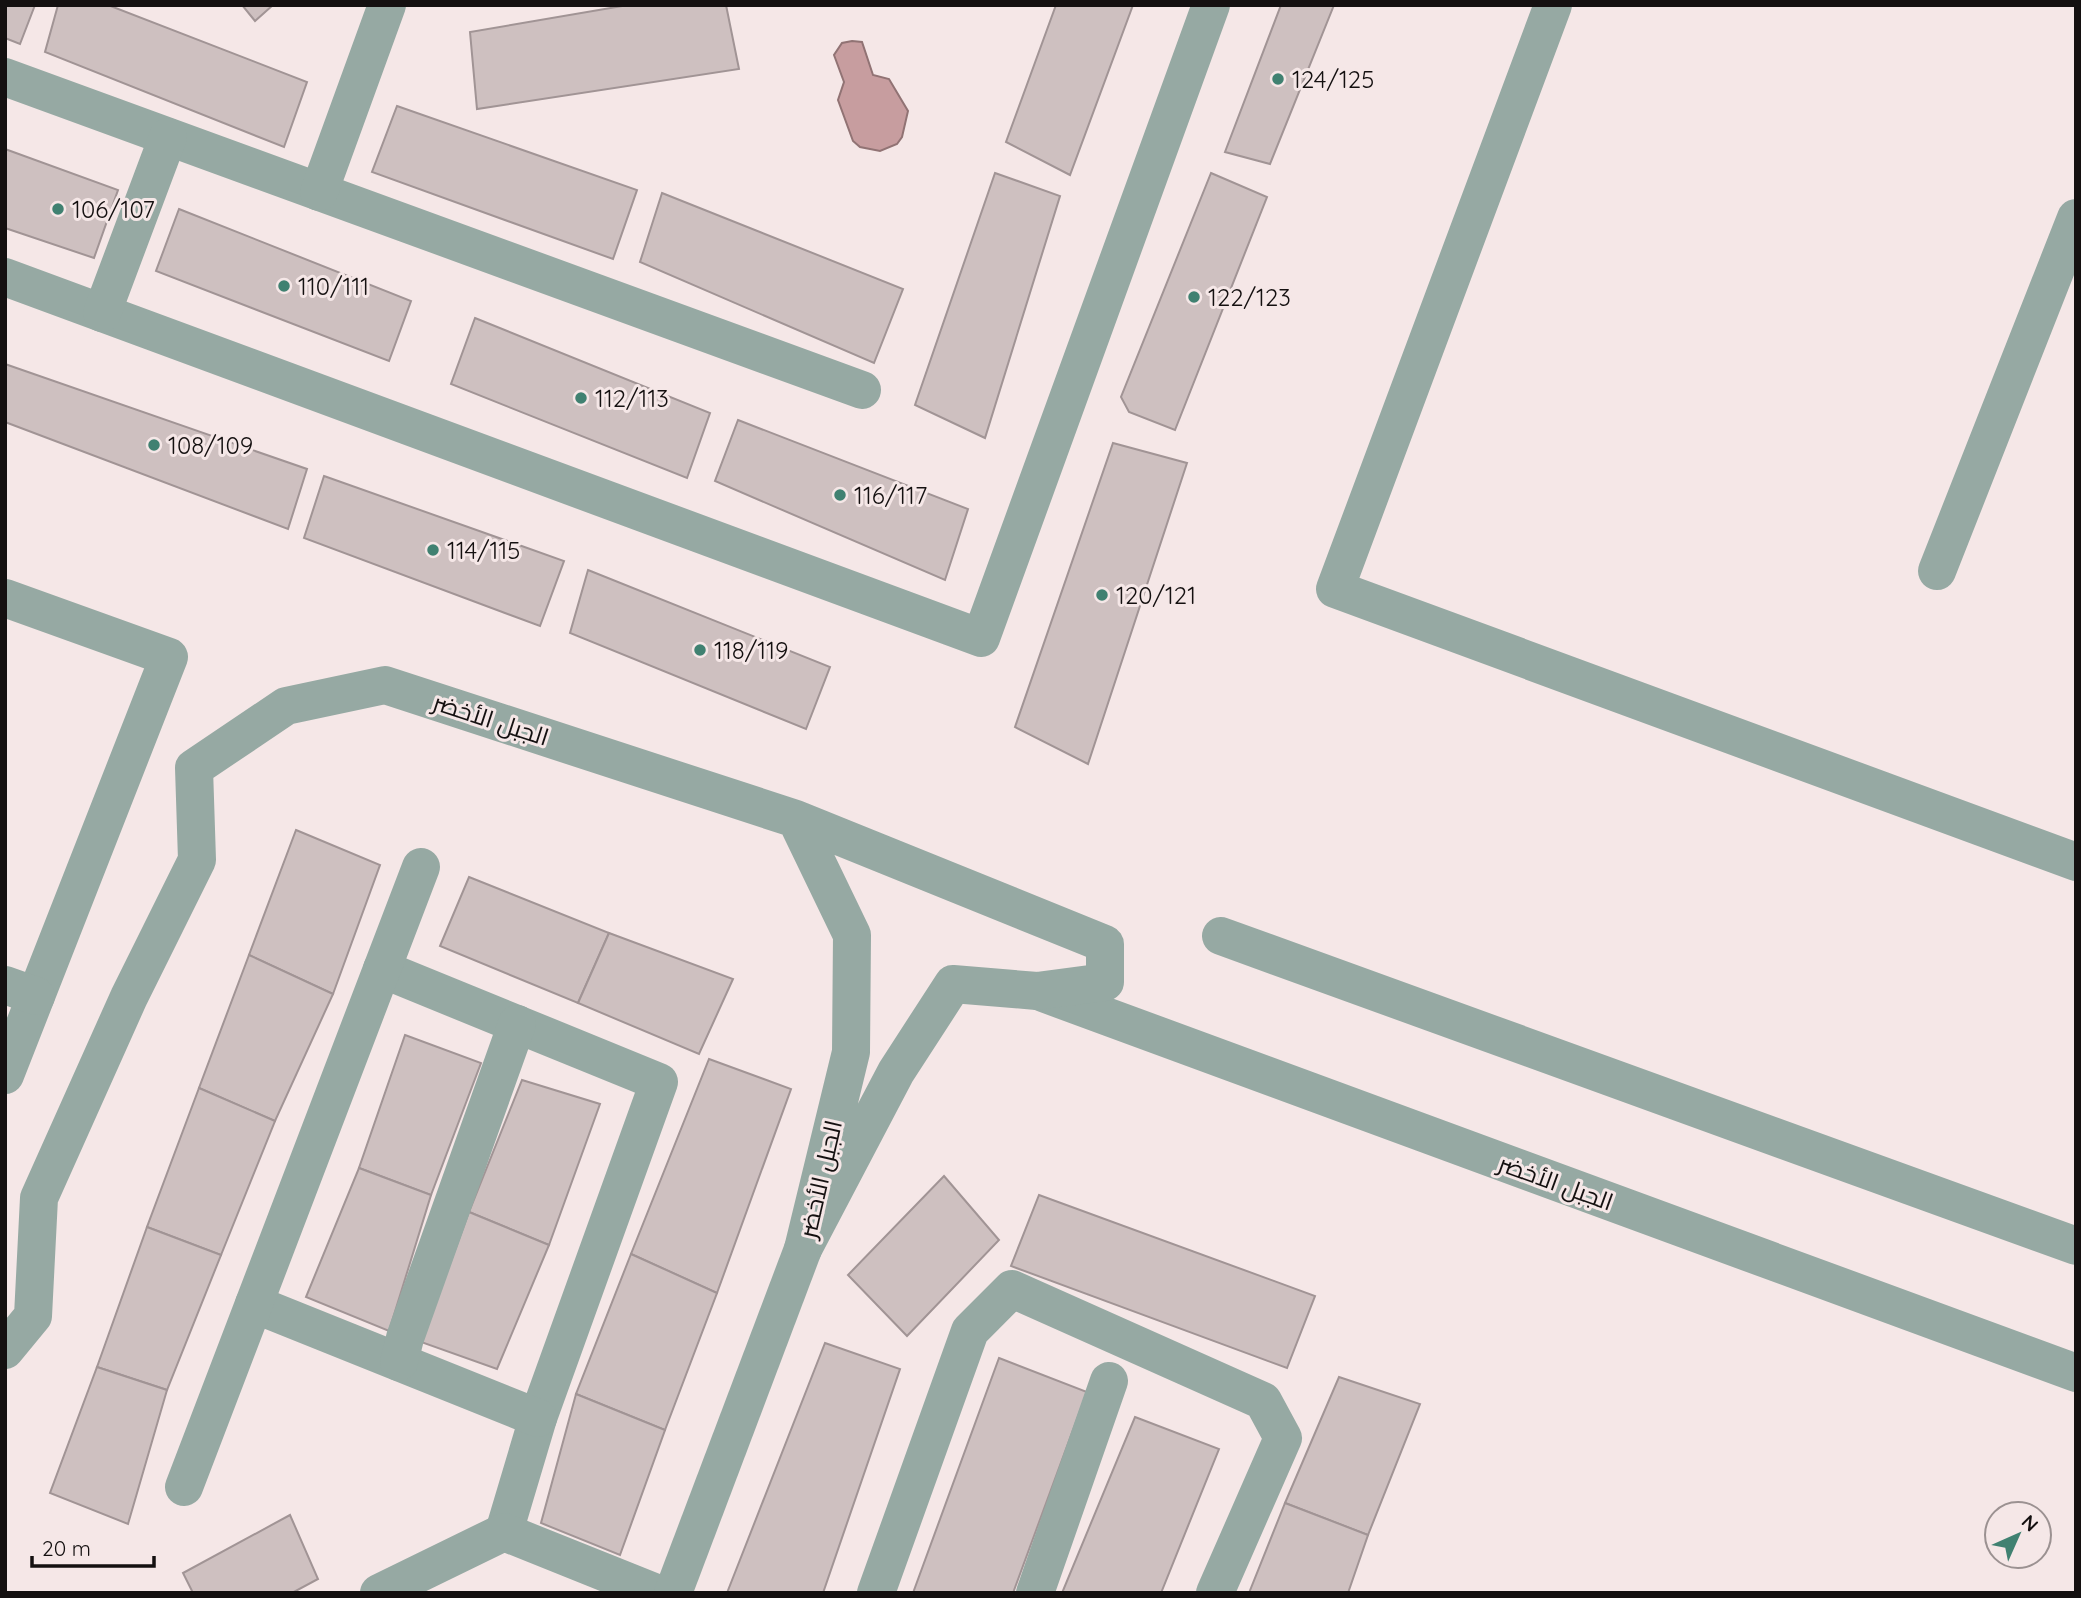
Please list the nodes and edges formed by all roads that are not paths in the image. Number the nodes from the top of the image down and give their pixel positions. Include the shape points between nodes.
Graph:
1 (387, 5) edge
2 (1211, 5) edge
3 (1553, 5) edge
4 (5, 77) edge
5 (168, 137) junction
6 (319, 192) junction
7 (2076, 218) edge
8 (5, 277) edge
9 (102, 313) junction
10 (862, 390) dead end
11 (1937, 571) dead end
12 (5, 598) edge
13 (796, 819) junction
14 (2076, 862) edge
15 (422, 867) dead end
16 (1221, 936) dead end
17 (382, 969) junction
18 (21, 990) edge
19 (1037, 991) junction
20 (517, 1024) junction
21 (5, 1075) edge
22 (2076, 1246) edge
23 (803, 1249) junction
24 (254, 1304) junction
25 (5, 1350) edge
26 (398, 1362) junction
27 (2076, 1373) edge
28 (1109, 1381) dead end
29 (538, 1418) junction
30 (184, 1487) dead end
31 (504, 1532) junction
32 (379, 1593) edge
33 (656, 1593) edge
34 (673, 1593) edge
35 (876, 1593) edge
36 (1035, 1593) edge
37 (1215, 1593) edge

1 - 6 street
2 - 9 street via 981,638
3 - 14 street via 1335,589
4 - 5 street
5 - 6 street
5 - 9 street
6 - 10 street
7 - 11 street
8 - 9 street
12 - 18 street via 169,657
13 - 19 street, الجبل الأخضر via 1105,944 1105,982
13 - 23 street, الجبل الأخضر via 852,934 850,1052
13 - 25 street, الجبل الأخضر via 385,685 286,706 194,768 197,860 129,997 39,1198 33,1316
15 - 17 street
16 - 22 street
17 - 20 street
17 - 24 street
18 - 21 street
19 - 23 street, الجبل الأخضر via 953,984 895,1072
19 - 27 street, الجبل الأخضر
20 - 26 street
20 - 29 street via 659,1082
23 - 34 street
24 - 26 street
24 - 30 street
26 - 29 street
28 - 36 street
29 - 31 street
31 - 32 street
31 - 33 street
35 - 37 street via 970,1331 1012,1289 1264,1401 1283,1438

